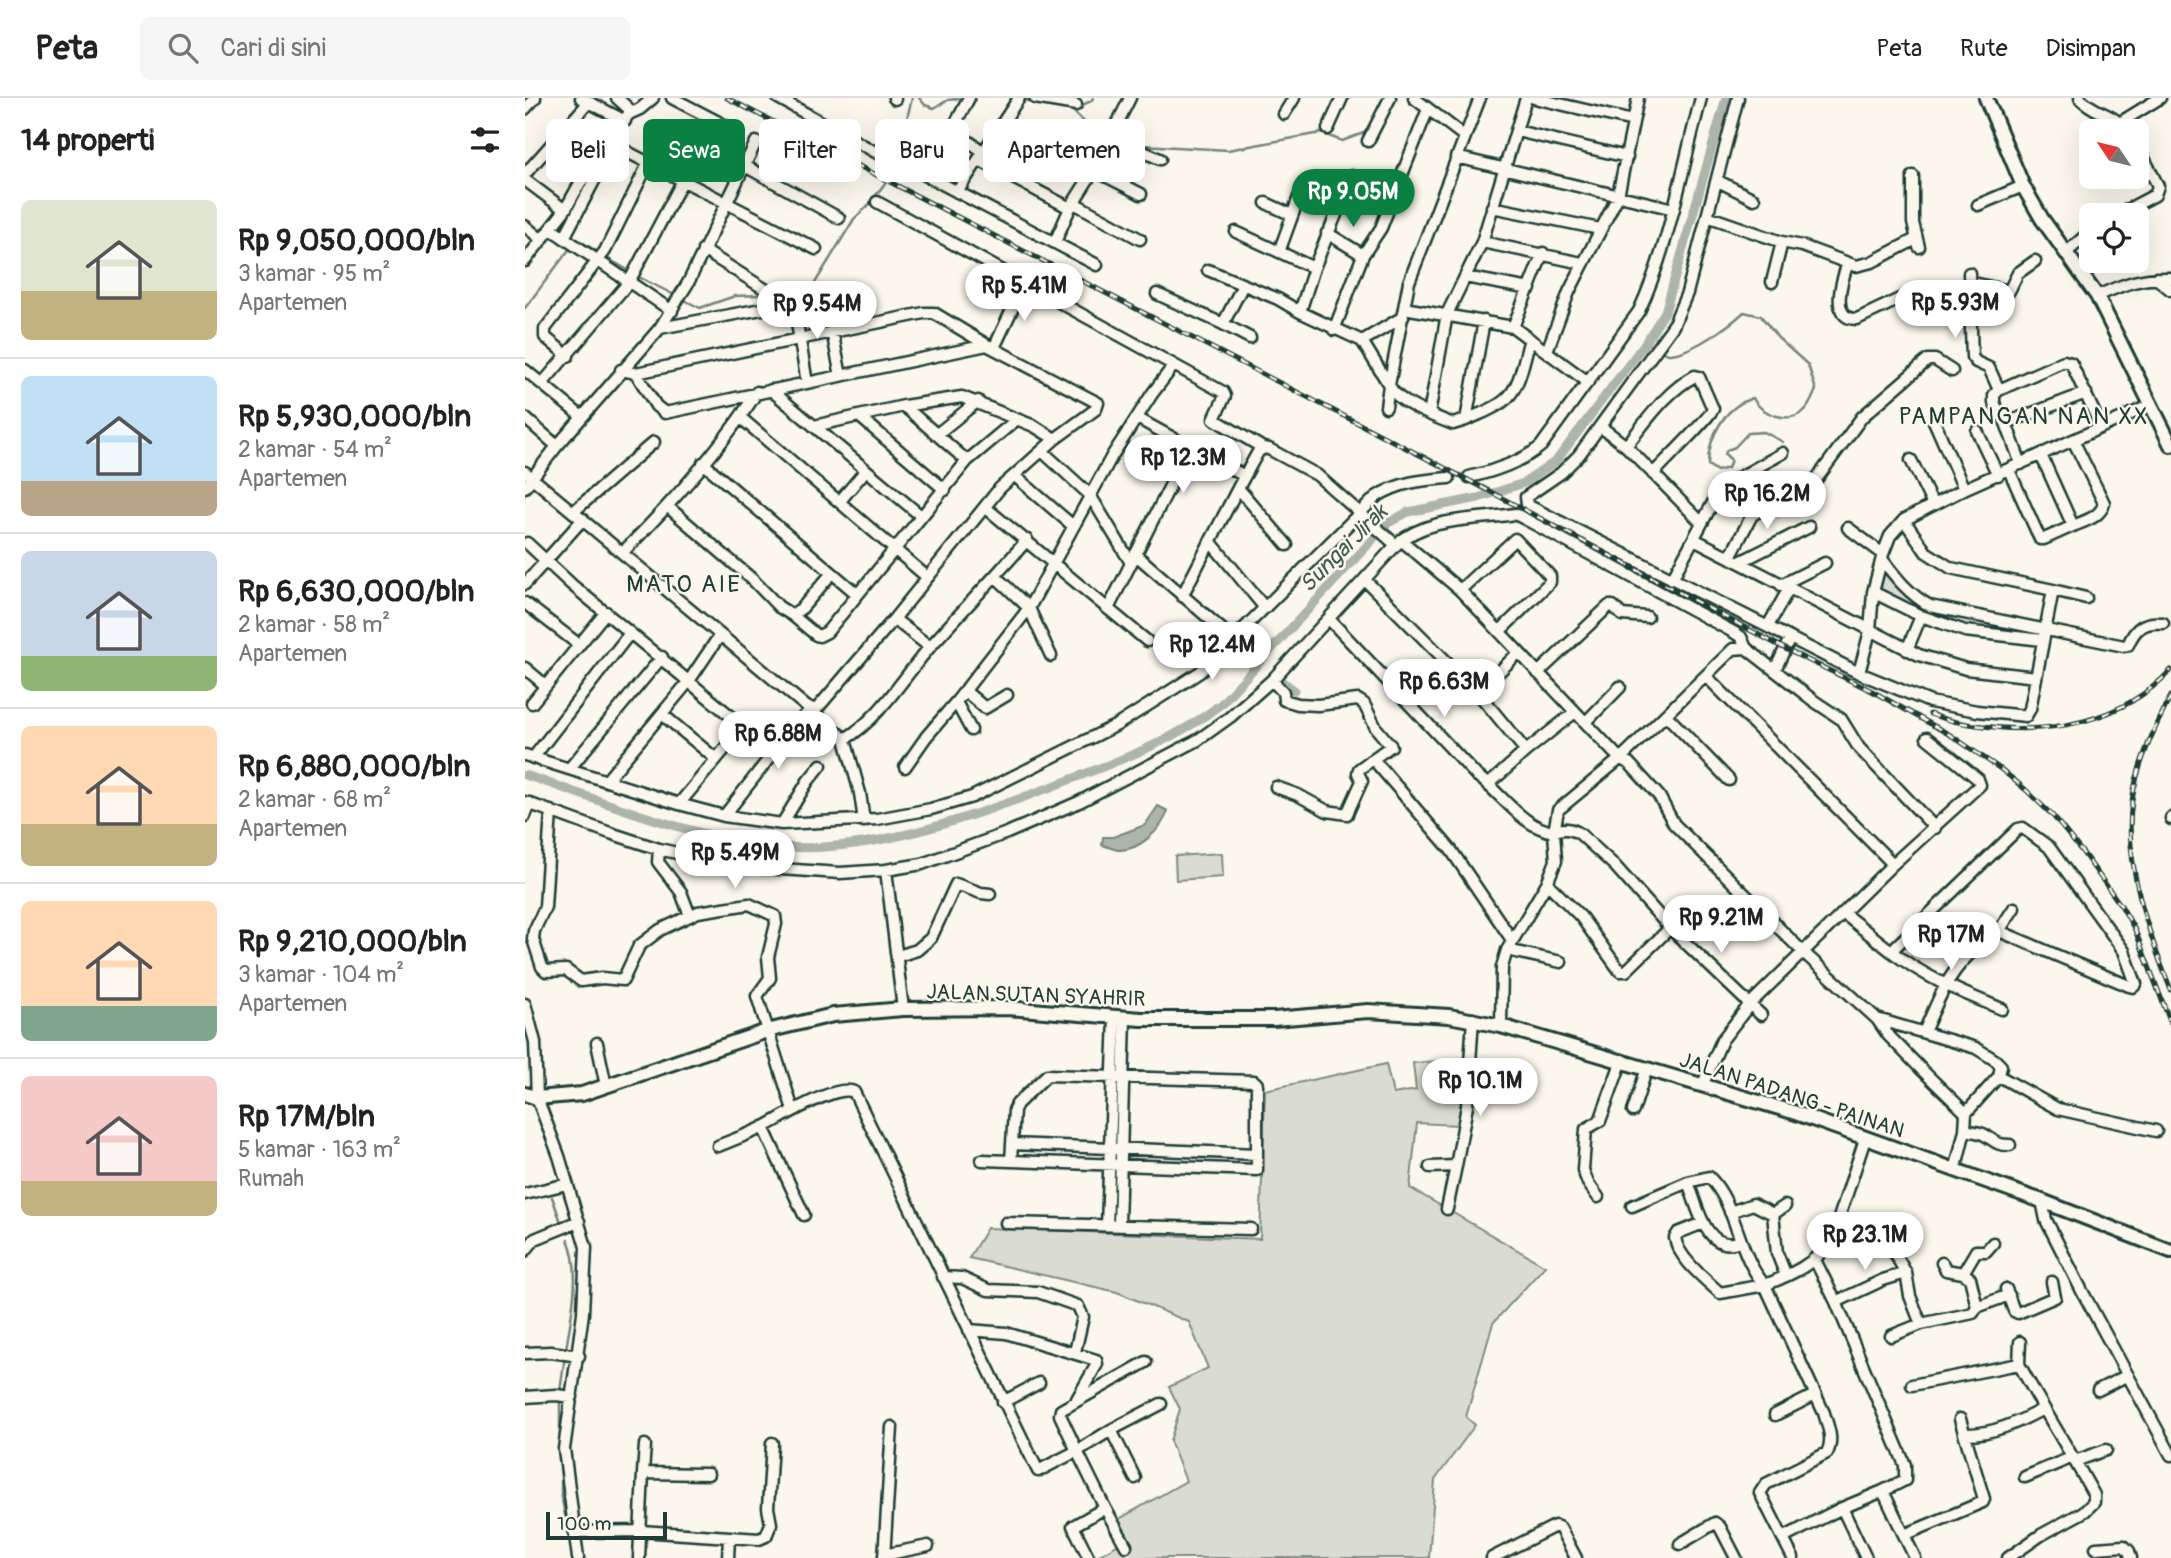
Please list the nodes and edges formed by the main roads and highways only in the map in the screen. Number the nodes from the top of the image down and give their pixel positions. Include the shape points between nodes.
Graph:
1 (1986, 98) edge
2 (2171, 445) edge
3 (1391, 1012) joint
4 (531, 1096) edge
5 (2171, 1251) edge

1 - 2 main road via 2022,186 2097,296
3 - 4 main road, JALAN SUTAN SYAHRIR via 1265,1019 1120,1017 1007,1008 833,1015 767,1031 582,1094
3 - 5 main road, JALAN PADANG - PAINAN via 1473,1019 1703,1084 1793,1112

